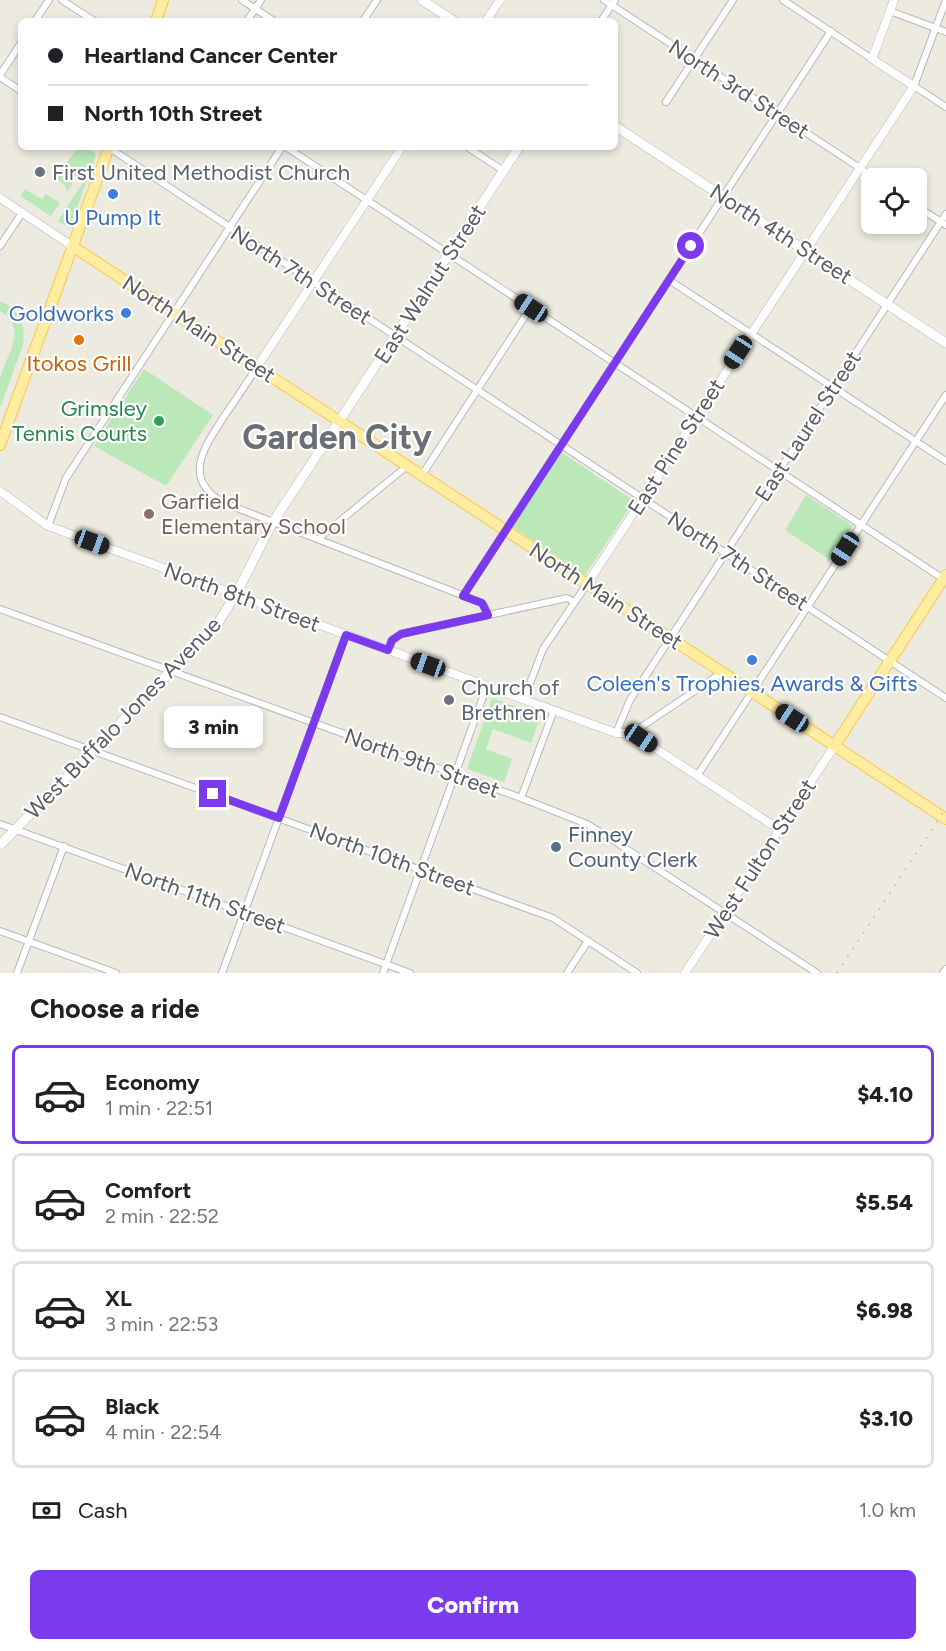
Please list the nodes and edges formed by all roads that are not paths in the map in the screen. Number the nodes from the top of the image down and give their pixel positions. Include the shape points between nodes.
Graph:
1 (49, 0) edge
2 (62, 0) edge
3 (163, 0) edge
4 (242, 0) edge
5 (261, 0) edge
6 (377, 0) edge
7 (422, 0) edge
8 (500, 0) edge
9 (604, 0) edge
10 (733, 0) edge
11 (783, 0) edge
12 (894, 0) edge
13 (946, 0) edge
14 (613, 3) edge
15 (255, 9) junction
16 (890, 11) junction
17 (37, 18) edge
18 (89, 18) edge
19 (157, 18) edge
20 (249, 18) edge
21 (269, 18) edge
22 (365, 18) edge
23 (449, 18) edge
24 (488, 18) edge
25 (603, 18) edge
26 (936, 28) junction
27 (831, 32) junction
28 (946, 32) edge
29 (18, 48) edge
30 (872, 58) junction
31 (694, 60) junction
32 (0, 76) edge
33 (914, 86) junction
34 (18, 89) edge
35 (666, 102) dead end
36 (946, 107) edge
37 (777, 114) junction
38 (618, 128) edge
39 (108, 150) edge
40 (113, 150) edge
41 (282, 150) edge
42 (289, 150) edge
43 (400, 150) edge
44 (472, 150) edge
45 (517, 150) edge
46 (859, 168) junction
47 (504, 171) junction
48 (723, 196) junction
49 (0, 198) edge
50 (367, 200) junction
51 (22, 213) junction
52 (927, 213) edge
53 (946, 214) edge
54 (944, 224) edge
55 (230, 228) junction
56 (0, 246) edge
57 (72, 246) junction
58 (805, 250) junction
59 (450, 254) junction
60 (669, 279) junction
61 (312, 283) junction
62 (887, 304) junction
63 (531, 308) junction
64 (175, 313) junction
65 (750, 334) junction
66 (395, 337) junction
67 (946, 343) edge
68 (615, 362) junction
69 (257, 367) junction
70 (833, 388) junction
71 (477, 390) junction
72 (946, 395) edge
73 (697, 416) junction
74 (340, 421) junction
75 (3, 433) edge
76 (915, 441) junction
77 (0, 445) edge
78 (561, 445) junction
79 (946, 461) edge
80 (407, 466) junction
81 (779, 471) junction
82 (422, 475) junction
83 (0, 491) edge
84 (643, 498) junction
85 (273, 522) junction
86 (861, 524) junction
87 (48, 526) junction
88 (505, 530) junction
89 (318, 539) junction
90 (726, 553) junction
91 (945, 578) edge
92 (587, 584) junction
93 (236, 594) junction
94 (463, 596) junction
95 (574, 602) junction
96 (808, 607) junction
97 (0, 609) edge
98 (488, 615) junction
99 (346, 635) junction
100 (670, 638) junction
101 (388, 650) junction
102 (890, 661) junction
103 (171, 672) junction
104 (723, 672) junction
105 (487, 686) junction
106 (752, 692) junction
107 (946, 698) edge
108 (524, 699) junction
109 (554, 710) junction
110 (0, 717) edge
111 (314, 724) junction
112 (616, 733) junction
113 (632, 733) junction
114 (835, 745) junction
115 (93, 751) junction
116 (456, 775) junction
117 (697, 776) junction
118 (521, 798) junction
119 (944, 817) edge
120 (279, 818) junction
121 (0, 824) edge
122 (15, 829) junction
123 (780, 830) junction
124 (0, 845) edge
125 (64, 846) junction
126 (421, 869) junction
127 (244, 912) junction
128 (725, 912) junction
129 (0, 931) edge
130 (588, 941) junction
131 (29, 942) junction
132 (386, 964) junction
133 (946, 969) edge
134 (17, 973) edge
135 (116, 973) edge
136 (222, 973) edge
137 (383, 973) edge
138 (410, 973) edge
139 (567, 973) edge
140 (637, 973) edge
141 (685, 973) edge
142 (817, 973) edge
143 (943, 973) edge

1 - 17 street
2 - 18 street
3 - 19 main road
4 - 15 street
5 - 15 street
6 - 22 street
7 - 23 main road
8 - 24 street
9 - 14 street, North 3rd Street
10 - 31 street
11 - 27 street
12 - 16 street
13 - 26 street, East Pine Street
14 - 25 street
14 - 31 street, North 3rd Street
15 - 20 street
15 - 21 street
16 - 26 street
16 - 30 street
26 - 28 street
26 - 33 street, East Pine Street
27 - 30 street
27 - 37 street
29 - 32 street
30 - 33 street
31 - 35 street
31 - 37 street, North 3rd Street
32 - 34 street
33 - 36 street
33 - 46 street, East Pine Street
37 - 46 street, North 3rd Street
37 - 48 street
38 - 48 main road, North 4th Street
39 - 57 main road
40 - 55 street, North 7th Street
41 - 55 street
42 - 50 street
43 - 50 street
44 - 47 street
45 - 47 main road, East Walnut Street
46 - 58 street, East Pine Street
47 - 59 main road, East Walnut Street
48 - 58 main road, North 4th Street
48 - 60 street
49 - 51 street, North Main Street
50 - 59 street
50 - 61 street
51 - 56 street
51 - 57 street, North Main Street
52 - 54 street
53 - 54 street, East Laurel Street
54 - 62 street, East Laurel Street
55 - 61 street, North 7th Street
55 - 64 street
57 - 64 main road, North Main Street
57 - 75 main road
58 - 62 main road, North 4th Street
58 - 65 street, East Pine Street
59 - 63 street
59 - 66 main road, East Walnut Street
60 - 65 street
60 - 68 street
61 - 66 street, North 7th Street
61 - 69 street
62 - 67 main road, North 4th Street
62 - 70 street, East Laurel Street
63 - 68 street
63 - 71 street
64 - 69 main road, North Main Street
64 - 87 street via 66,478
65 - 70 street
65 - 73 street, East Pine Street
66 - 71 street, North 7th Street
66 - 74 main road, East Walnut Street
68 - 73 street
68 - 78 street
69 - 74 main road, North Main Street
69 - 85 street via 204,447 199,467 207,491 225,503
70 - 76 street
70 - 81 street, East Laurel Street
71 - 78 street, North 7th Street
71 - 82 street
72 - 76 street
73 - 81 street
73 - 84 street, East Pine Street
74 - 80 main road, North Main Street
74 - 85 main road, East Walnut Street
75 - 77 main road
76 - 79 street
76 - 86 street
78 - 84 street, North 7th Street
78 - 88 street
80 - 82 main road, North Main Street
80 - 89 street
81 - 86 street
81 - 90 street, East Laurel Street
82 - 88 main road, North Main Street
83 - 87 street, North 8th Street
84 - 90 street, North 7th Street
84 - 92 street, East Pine Street
85 - 89 street
85 - 93 main road, West Buffalo Jones Avenue
86 - 91 street
86 - 96 street
87 - 93 street, North 8th Street
88 - 92 main road, North Main Street
88 - 94 street
89 - 94 street
90 - 96 street, North 7th Street
90 - 100 street, East Laurel Street
91 - 102 main road
92 - 95 street
92 - 100 main road, North Main Street
93 - 99 street, North 8th Street
93 - 103 main road, West Buffalo Jones Avenue via 218,623
94 - 98 street via 482,603
95 - 98 street via 567,598
95 - 108 street via 543,649
96 - 102 street, North 7th Street
96 - 106 street
97 - 103 street, North 9th Street
98 - 101 street via 401,634 392,640
99 - 101 street, North 8th Street
99 - 111 street
100 - 104 main road, North Main Street
100 - 112 street, East Laurel Street via 630,700
101 - 105 street, North 8th Street
102 - 107 street, North 7th Street
102 - 114 main road
103 - 111 street, North 9th Street
103 - 115 main road, West Buffalo Jones Avenue
104 - 106 main road, North Main Street
104 - 113 street
105 - 108 street, North 8th Street
105 - 116 street
106 - 114 main road, North Main Street
106 - 117 street
108 - 109 street, North 8th Street
109 - 112 street, North 8th Street
109 - 118 street
110 - 115 street, North 10th Street
111 - 116 street, North 9th Street
111 - 120 street
112 - 113 street, North 8th Street
113 - 117 street
114 - 119 main road, North Main Street
114 - 123 street, West Fulton Street
115 - 120 street, North 10th Street
115 - 122 main road, West Buffalo Jones Avenue
116 - 118 street, North 9th Street
116 - 126 street
117 - 123 street
118 - 128 street, North 9th Street via 587,824
120 - 126 street, North 10th Street
120 - 127 street
121 - 122 street, North 11th Street
122 - 124 main road, West Buffalo Jones Avenue
122 - 125 street, North 11th Street
123 - 128 street, West Fulton Street
125 - 127 street, North 11th Street
125 - 131 street
126 - 130 street, North 10th Street via 553,918
126 - 132 street
127 - 132 street, North 11th Street
127 - 136 street
128 - 141 street, West Fulton Street
128 - 142 street, North 9th Street
129 - 131 street
130 - 139 street
130 - 140 street, North 10th Street
131 - 134 street
131 - 135 street
132 - 137 street
132 - 138 street, North 11th Street
133 - 143 street

